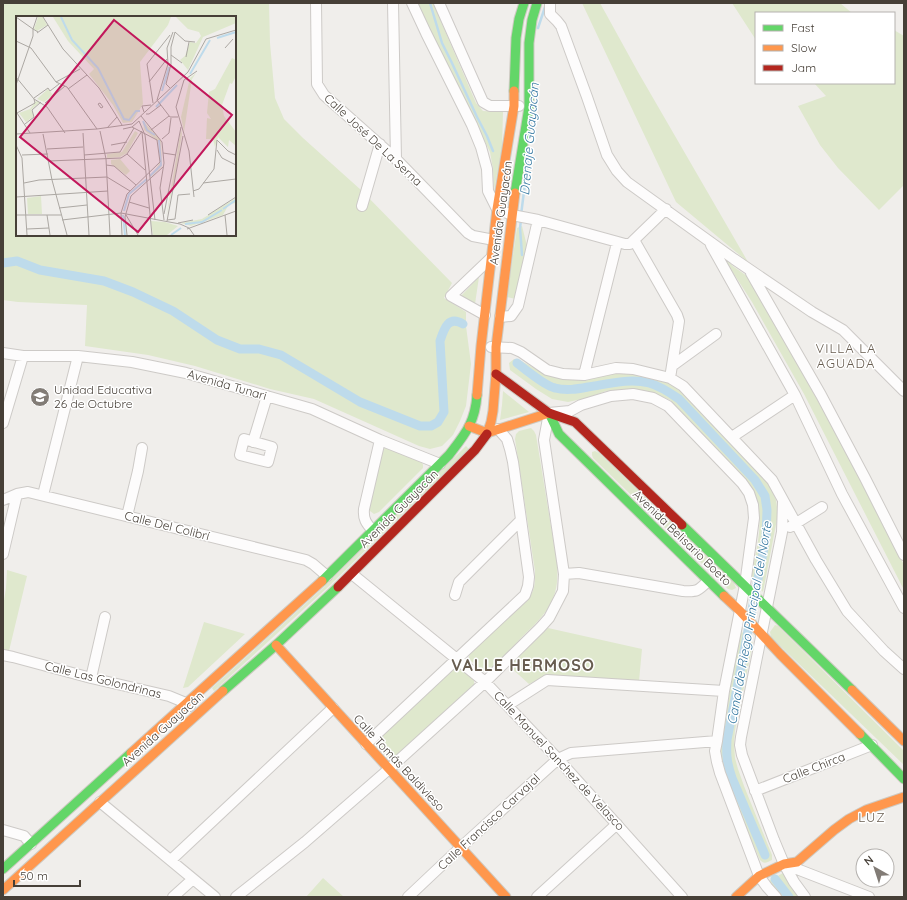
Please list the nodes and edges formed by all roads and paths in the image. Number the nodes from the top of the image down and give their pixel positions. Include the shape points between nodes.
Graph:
1 (316, 3) edge
2 (393, 3) edge
3 (412, 3) edge
4 (439, 3) edge
5 (524, 3) edge
6 (537, 3) edge
7 (550, 3) edge
8 (550, 14) junction
9 (519, 19) junction
10 (532, 20) junction
11 (514, 106) junction
12 (529, 107) junction
13 (380, 144) junction
14 (396, 159) junction
15 (362, 206) dead end
16 (666, 209) junction
17 (498, 210) junction
18 (512, 215) junction
19 (538, 220) junction
20 (494, 240) junction
21 (634, 240) junction
22 (708, 240) junction
23 (617, 242) junction
24 (492, 256) junction
25 (749, 269) junction
26 (485, 315) junction
27 (500, 317) junction
28 (716, 334) dead end
29 (481, 346) junction
30 (496, 347) junction
31 (3, 354) edge
32 (23, 356) junction
33 (78, 356) junction
34 (672, 366) junction
35 (496, 374) junction
36 (584, 375) junction
37 (670, 378) junction
38 (904, 391) edge
39 (795, 395) junction
40 (267, 396) junction
41 (549, 413) junction
42 (3, 423) edge
43 (469, 426) junction
44 (498, 429) junction
45 (487, 433) junction
46 (732, 437) junction
47 (380, 440) junction
48 (253, 442) dead end
49 (142, 448) dead end
50 (440, 464) junction
51 (17, 494) junction
52 (43, 495) junction
53 (3, 500) edge
54 (783, 500) junction
55 (822, 507) dead end
56 (127, 516) junction
57 (521, 520) junction
58 (796, 524) junction
59 (372, 531) junction
60 (782, 532) junction
61 (3, 554) edge
62 (904, 555) edge
63 (352, 574) junction
64 (564, 574) junction
65 (327, 576) junction
66 (708, 581) junction
67 (747, 587) junction
68 (454, 595) dead end
69 (764, 604) junction
70 (904, 608) edge
71 (742, 614) junction
72 (105, 617) dead end
73 (759, 632) junction
74 (276, 645) junction
75 (3, 655) edge
76 (457, 659) junction
77 (904, 669) edge
78 (91, 678) junction
79 (485, 682) junction
80 (724, 691) junction
81 (186, 703) junction
82 (508, 705) junction
83 (333, 708) junction
84 (198, 713) junction
85 (716, 741) junction
86 (904, 741) edge
87 (366, 744) junction
88 (872, 745) junction
89 (558, 759) junction
90 (389, 769) junction
91 (904, 779) edge
92 (755, 791) junction
93 (904, 796) edge
94 (100, 802) junction
95 (617, 824) junction
96 (3, 830) edge
97 (31, 844) junction
98 (461, 847) junction
99 (171, 860) junction
100 (784, 864) junction
101 (3, 869) edge
102 (759, 876) junction
103 (193, 879) junction
104 (3, 890) edge
105 (173, 897) edge
106 (215, 897) edge
107 (236, 897) edge
108 (408, 897) edge
109 (506, 897) edge
110 (537, 897) edge
111 (682, 897) edge
112 (736, 897) edge
113 (776, 897) edge
114 (805, 897) edge
115 (869, 897) edge

1 - 13 street, Calle José De La Serna via 317,84 324,95
2 - 14 street
3 - 17 street via 472,125 487,169 488,191
4 - 11 street via 482,102 490,106
5 - 9 main road, Avenida Guayacán
6 - 10 main road, Avenida Guayacán
7 - 8 street
8 - 10 street
8 - 16 street via 561,26 607,155 616,171 627,182
9 - 10 street
9 - 11 main road, Avenida Guayacán
10 - 12 main road, Avenida Guayacán via 529,43
11 - 12 street
11 - 17 main road, Avenida Guayacán
12 - 18 main road, Avenida Guayacán
13 - 14 street, Calle José De La Serna
13 - 15 street
14 - 20 street, Calle José De La Serna via 468,233
16 - 21 street
16 - 22 street
17 - 18 street
17 - 20 main road, Avenida Guayacán
18 - 19 street
18 - 27 main road, Avenida Guayacán
19 - 23 street
19 - 27 street via 518,306 511,316
20 - 24 main road, Avenida Guayacán
21 - 23 street via 630,244
21 - 34 street via 679,320
22 - 25 street
22 - 39 street
23 - 36 street
24 - 26 main road, Avenida Guayacán
24 - 26 street via 451,296
25 - 38 street via 843,330
25 - 62 street via 821,395
26 - 29 main road, Avenida Guayacán
27 - 30 main road, Avenida Guayacán
28 - 34 street
29 - 30 street
29 - 43 main road, Avenida Guayacán via 476,406
30 - 35 main road, Avenida Guayacán
30 - 36 street via 512,348 521,352 547,370
31 - 32 street, Avenida Tunari
32 - 33 street, Avenida Tunari
32 - 42 street
33 - 40 street, Avenida Tunari via 132,362 186,373
33 - 52 street
34 - 37 street
35 - 41 main road, Avenida Belisario Boeto
35 - 45 main road, Avenida Guayacán via 493,411
36 - 37 street via 616,368 633,369
37 - 46 street via 683,386
39 - 46 street
39 - 70 street via 842,494
40 - 47 street, Avenida Tunari via 312,409
40 - 48 street
41 - 44 main road
41 - 64 street via 544,440
41 - 66 main road, Avenida Belisario Boeto via 559,434
41 - 67 main road, Avenida Belisario Boeto via 575,422
41 - 67 street via 570,411 612,396 633,394 653,398 668,406 749,493 754,518
43 - 45 main road
43 - 50 main road, Avenida Guayacán via 455,449
44 - 45 main road
44 - 57 street via 507,439 510,449
45 - 63 main road, Avenida Guayacán via 475,450
46 - 54 street via 772,480
47 - 50 street, Avenida Tunari
47 - 59 street via 363,516
49 - 56 street
50 - 59 main road, Avenida Guayacán
51 - 52 street, Calle Del Colibrí via 28,492
51 - 53 street, Calle Del Colibrí
51 - 61 street
52 - 56 street, Calle Del Colibrí
54 - 58 street
54 - 60 street
55 - 58 street
56 - 65 street, Calle Del Colibrí via 306,560
57 - 68 street via 459,582
57 - 76 street via 529,578 526,595
58 - 60 street
58 - 77 street via 847,611
59 - 65 main road, Avenida Guayacán
60 - 69 street
63 - 74 main road, Avenida Guayacán
63 - 76 street, Calle Manuel Sanchez de Velasco
64 - 66 street via 579,572 694,592
64 - 79 street via 563,591 549,618
65 - 81 main road, Avenida Guayacán
66 - 71 main road, Avenida Belisario Boeto
67 - 69 main road, Avenida Belisario Boeto
67 - 71 street
69 - 73 street
69 - 86 main road, Avenida Belisario Boeto
71 - 73 main road, Avenida Belisario Boeto
71 - 80 street
72 - 78 street
73 - 88 main road, Avenida Belisario Boeto
73 - 92 street via 740,745
74 - 83 main road, Calle Tomás Baldivieso
74 - 84 main road, Avenida Guayacán
75 - 78 street, Calle Las Golondrinas
76 - 79 street, Calle Manuel Sanchez de Velasco
76 - 87 street
78 - 81 street, Calle Las Golondrinas via 169,696
79 - 82 street, Calle Manuel Sanchez de Velasco
79 - 90 street
80 - 82 street via 547,680
80 - 85 street
81 - 84 street, Calle Las Golondrinas
81 - 97 main road, Avenida Guayacán
82 - 89 street, Calle Manuel Sanchez de Velasco
83 - 87 main road, Calle Tomás Baldivieso
83 - 99 street
84 - 94 main road, Avenida Guayacán
85 - 89 street, Calle Francisco Carvajal via 571,753
85 - 102 street via 717,762
87 - 90 main road, Calle Tomás Baldivieso
88 - 91 main road, Avenida Belisario Boeto
88 - 92 street, Calle Chirca
89 - 95 street, Calle Manuel Sanchez de Velasco
89 - 98 street, Calle Francisco Carvajal
90 - 98 main road, Calle Tomás Baldivieso
90 - 107 street via 305,842
92 - 100 street
93 - 100 main road via 849,819 797,862
94 - 99 street
94 - 104 main road, Avenida Guayacán
95 - 110 street
95 - 111 street, Calle Manuel Sanchez de Velasco
96 - 97 street via 24,836
97 - 101 main road, Avenida Guayacán
98 - 108 street, Calle Francisco Carvajal
98 - 109 main road, Calle Tomás Baldivieso
99 - 103 street
100 - 102 main road
100 - 114 street
100 - 115 street
102 - 112 main road
102 - 113 street
103 - 105 street
103 - 106 street

